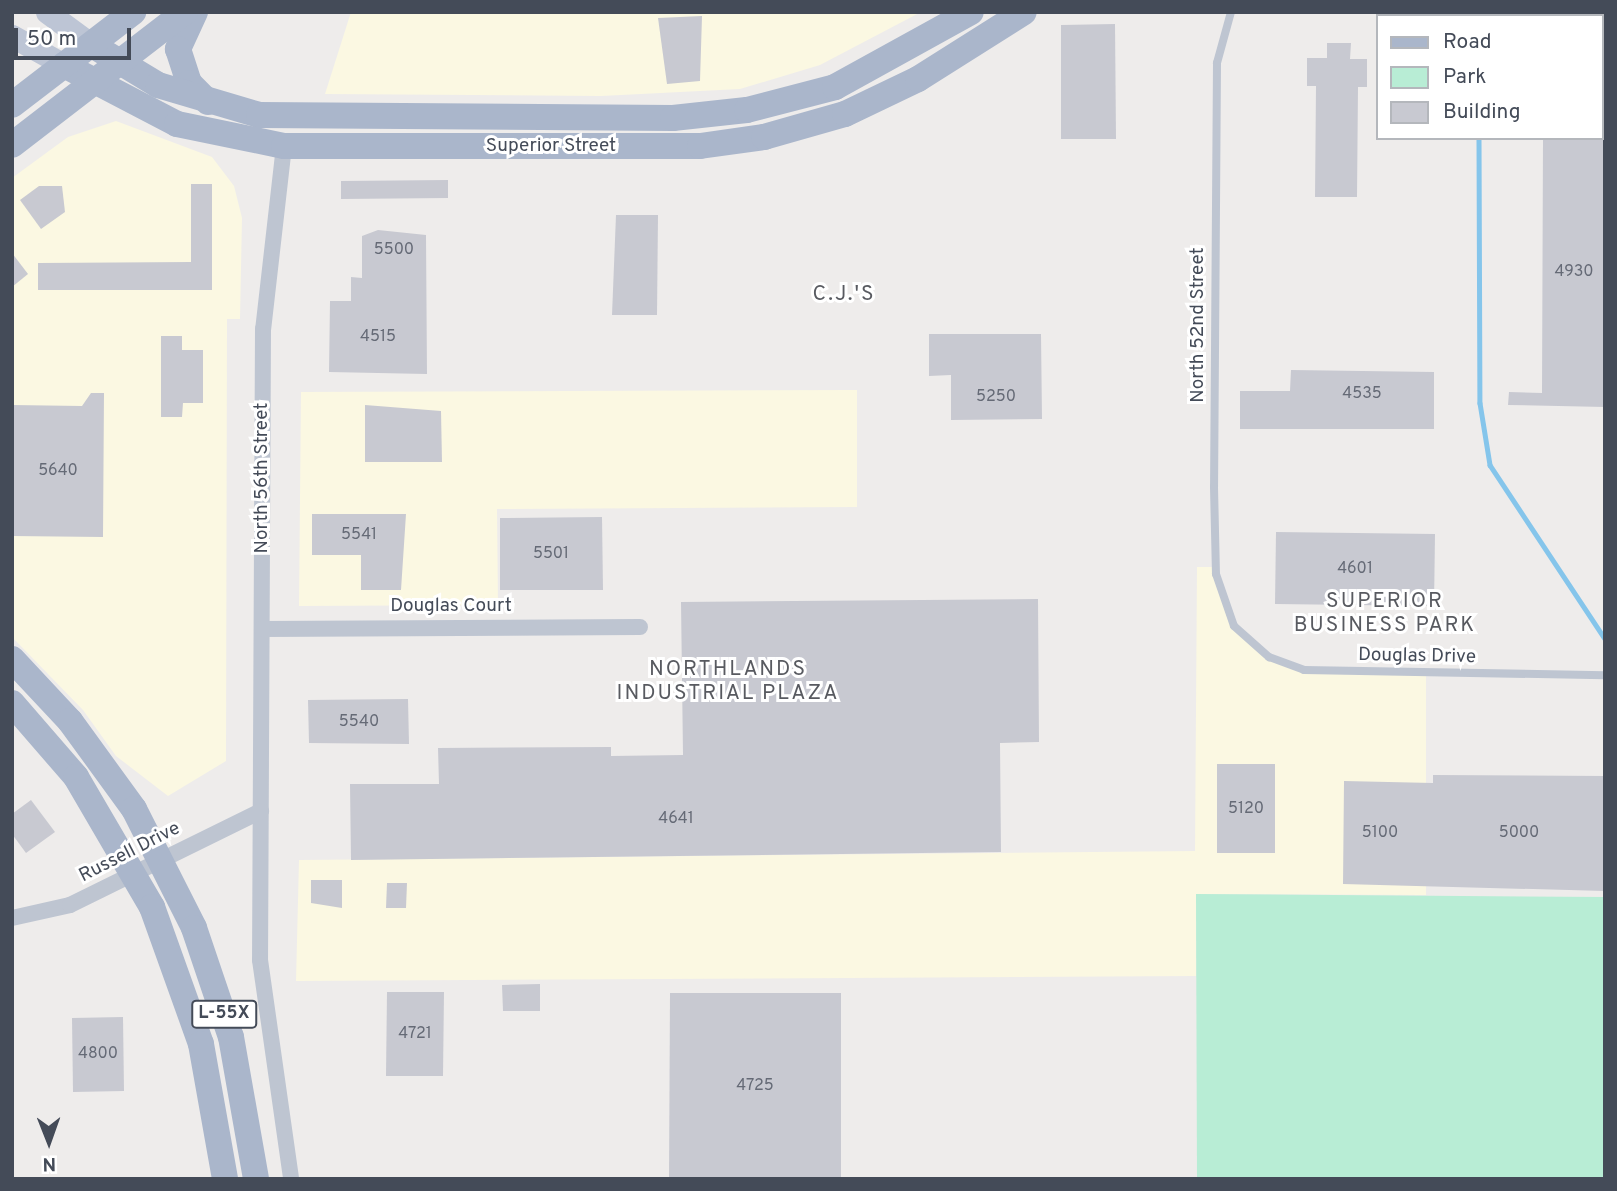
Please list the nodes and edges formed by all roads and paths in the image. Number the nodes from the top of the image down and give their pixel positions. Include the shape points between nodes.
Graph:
1 (47, 12) edge
2 (133, 12) edge
3 (185, 12) edge
4 (195, 12) edge
5 (971, 12) edge
6 (1024, 12) edge
7 (1231, 12) edge
8 (12, 36) edge
9 (92, 45) junction
10 (117, 62) junction
11 (64, 65) junction
12 (91, 81) junction
13 (12, 105) edge
14 (212, 105) junction
15 (12, 145) edge
16 (284, 146) junction
17 (640, 627) dead end
18 (262, 629) junction
19 (1240, 634) joint
20 (12, 659) edge
21 (1605, 675) edge
22 (12, 704) edge
23 (261, 811) junction
24 (162, 859) junction
25 (135, 873) junction
26 (12, 918) edge
27 (225, 1179) edge
28 (256, 1179) edge
29 (291, 1179) edge

1 - 9 main road
2 - 9 main road
3 - 10 main road
4 - 14 main road via 179,38 179,59 195,92
5 - 14 main road, Superior Street via 847,82 715,115 314,119
6 - 16 main road, Superior Street via 883,97 764,137 680,146
7 - 19 lane, North 52nd Street via 1217,64 1214,501 1216,574
8 - 11 main road
9 - 10 main road, Superior Street
9 - 11 main road
10 - 12 main road
10 - 14 main road, Superior Street
11 - 12 main road, Superior Street
11 - 13 main road
12 - 15 main road
12 - 16 main road, Superior Street via 177,124
16 - 18 street, North 56th Street via 263,329
17 - 18 street, Douglas Court
18 - 23 street, North 56th Street
19 - 21 lane, Douglas Drive via 1269,657 1304,670
20 - 24 main road, L-55X via 102,762
22 - 25 main road, L-55X via 76,777
23 - 24 street, Russell Drive
23 - 29 street, North 56th Street via 264,1009
24 - 25 street, Russell Drive
24 - 28 main road, L-55X via 194,928 231,1037
25 - 26 street, Russell Drive via 70,905
25 - 27 main road, L-55X via 176,963 201,1044

